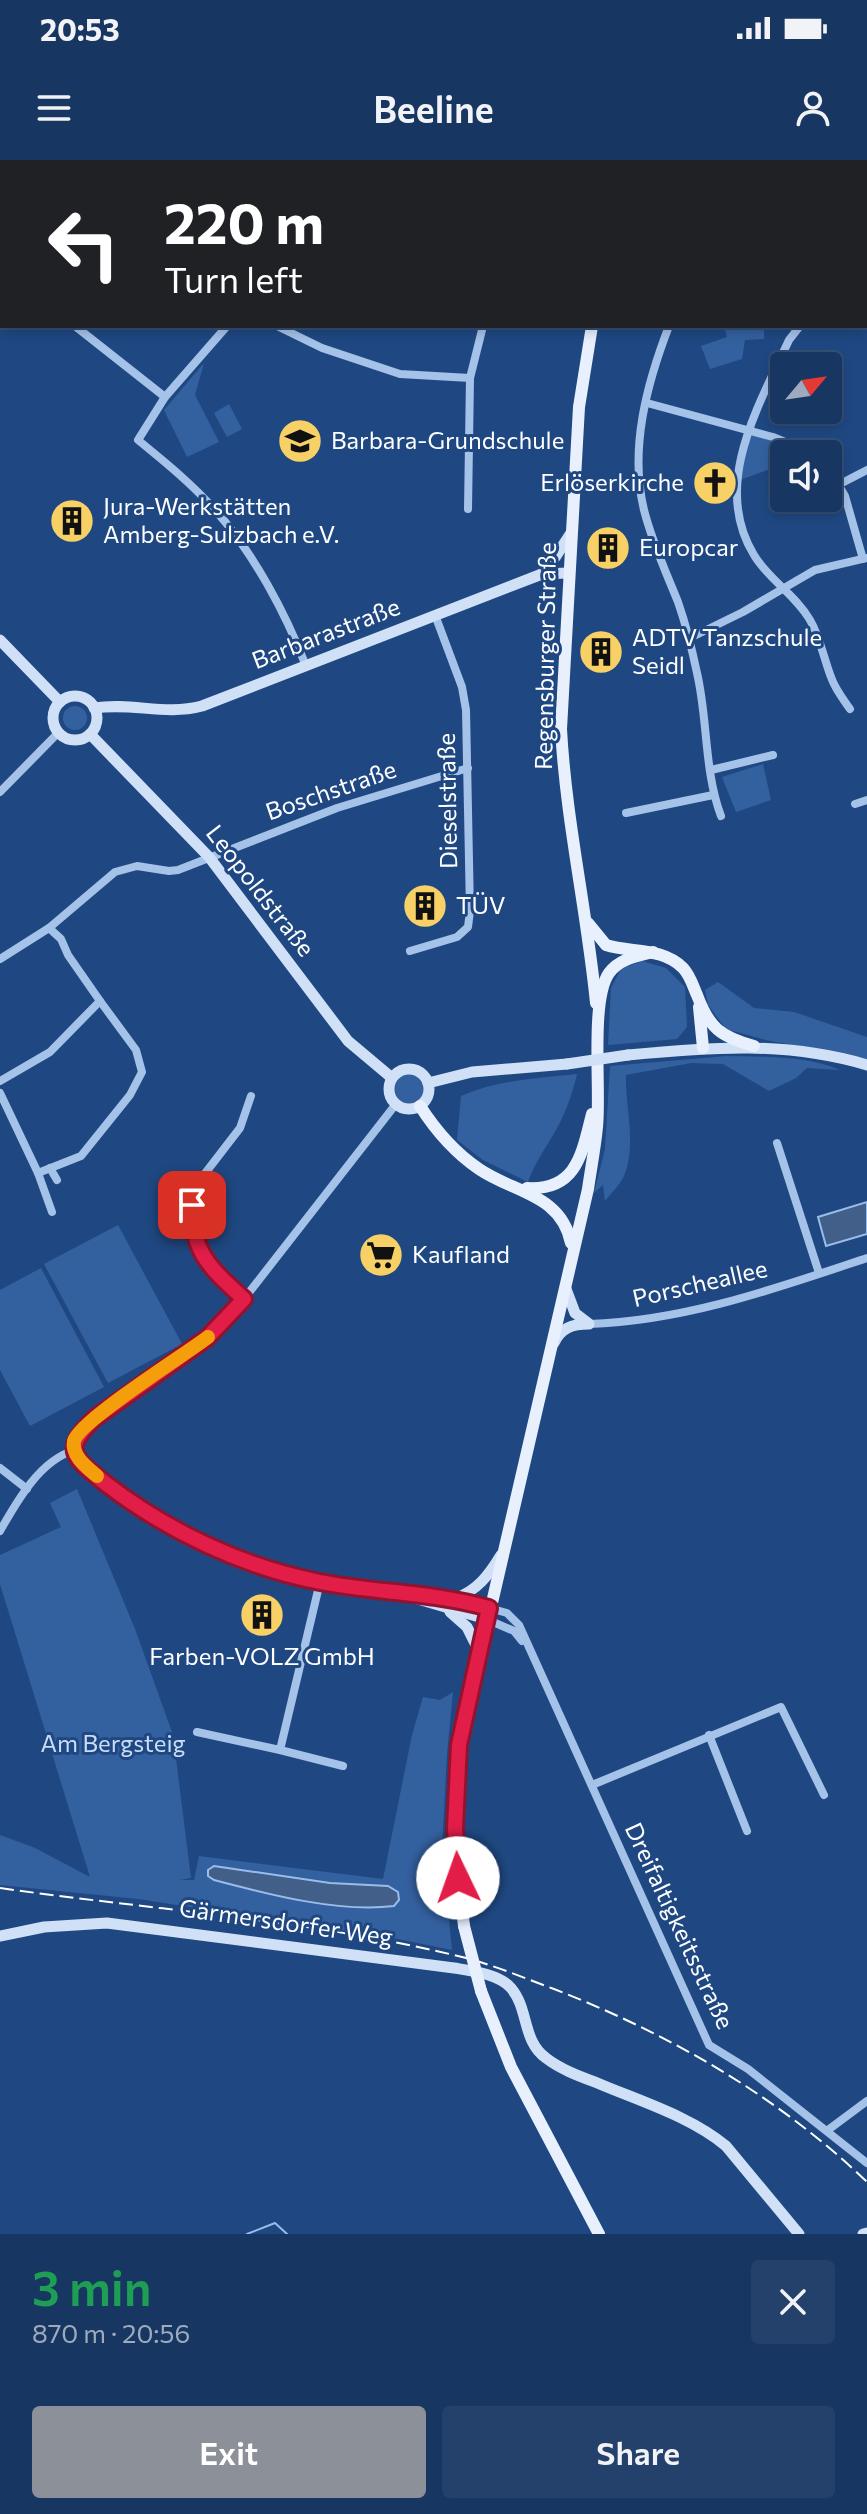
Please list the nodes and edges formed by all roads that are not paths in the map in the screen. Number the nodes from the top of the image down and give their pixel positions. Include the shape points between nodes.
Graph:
1 (78, 328) edge
2 (225, 328) edge
3 (281, 328) edge
4 (482, 328) edge
5 (592, 328) edge
6 (668, 328) edge
7 (798, 328) edge
8 (470, 378) junction
9 (165, 397) junction
10 (647, 403) junction
11 (749, 430) junction
12 (776, 440) edge
13 (867, 470) edge
14 (842, 483) edge
15 (842, 490) edge
16 (468, 509) dead end
17 (571, 533) junction
18 (865, 559) edge
19 (568, 573) junction
20 (542, 574) junction
21 (784, 587) junction
22 (435, 615) junction
23 (690, 638) junction
24 (0, 640) edge
25 (306, 666) junction
26 (60, 702) junction
27 (94, 708) junction
28 (850, 709) dead end
29 (58, 733) junction
30 (90, 734) junction
31 (773, 755) dead end
32 (468, 768) junction
33 (711, 770) junction
34 (0, 792) edge
35 (713, 795) junction
36 (867, 800) edge
37 (855, 804) dead end
38 (626, 813) dead end
39 (721, 816) dead end
40 (209, 857) junction
41 (580, 896) junction
42 (586, 921) junction
43 (49, 928) junction
44 (410, 951) dead end
45 (653, 952) junction
46 (0, 959) edge
47 (698, 998) junction
48 (100, 1001) junction
49 (598, 1034) junction
50 (754, 1046) junction
51 (703, 1048) junction
52 (867, 1065) edge
53 (392, 1078) junction
54 (0, 1081) edge
55 (428, 1083) junction
56 (0, 1093) edge
57 (251, 1096) dead end
58 (396, 1104) junction
59 (420, 1106) junction
60 (592, 1114) junction
61 (777, 1143) dead end
62 (50, 1168) junction
63 (38, 1173) junction
64 (57, 1180) dead end
65 (516, 1188) junction
66 (52, 1212) dead end
67 (571, 1243) junction
68 (867, 1258) edge
69 (819, 1273) junction
70 (566, 1282) junction
71 (244, 1299) junction
72 (589, 1324) junction
73 (548, 1356) junction
74 (75, 1450) junction
75 (0, 1468) edge
76 (27, 1489) junction
77 (0, 1531) edge
78 (501, 1554) junction
79 (320, 1582) junction
80 (403, 1592) junction
81 (454, 1599) junction
82 (443, 1606) junction
83 (488, 1614) junction
84 (479, 1651) junction
85 (197, 1732) dead end
86 (709, 1735) junction
87 (280, 1750) junction
88 (343, 1766) dead end
89 (592, 1785) junction
90 (824, 1795) dead end
91 (747, 1831) dead end
92 (0, 1936) edge
93 (867, 2101) edge
94 (828, 2130) junction
95 (867, 2163) edge
96 (599, 2234) edge
97 (799, 2234) edge

1 - 9 street
2 - 9 street
3 - 8 street via 400,374
4 - 8 street
5 - 17 main road, Regensburger Straße via 581,386
6 - 10 street
7 - 11 street
8 - 16 street
9 - 25 street via 138,440 174,468 224,522 271,593
10 - 11 street
10 - 23 street via 638,447 639,483
11 - 12 street
11 - 21 street via 742,449 738,512 754,556
13 - 14 street
15 - 18 street
17 - 19 main road, Regensburger Straße
17 - 20 street
18 - 21 street via 815,570
19 - 20 street, Barbarastraße
19 - 41 main road, Regensburger Straße via 561,729
20 - 22 street, Barbarastraße
21 - 23 street
21 - 28 street via 811,622 832,681
22 - 25 street, Barbarastraße
22 - 32 street, Dieselstraße via 462,687
23 - 33 street via 705,705
24 - 26 street
25 - 27 street, Barbarastraße via 189,710
26 - 27 street via 79,697
26 - 29 street via 53,713
27 - 30 street via 97,722
29 - 30 street via 71,740
29 - 34 street
30 - 40 street, Leopoldstraße
31 - 33 street
32 - 40 street, Boschstraße via 337,808
32 - 44 street, Dieselstraße via 468,927 457,937
33 - 35 street
35 - 38 street
35 - 39 street
36 - 37 street
40 - 43 street, Boschstraße via 169,871 137,866 115,872
40 - 53 street, Leopoldstraße via 348,1041
41 - 42 main road, Regensburger Straße
41 - 60 main road via 592,1019
42 - 45 main road via 606,945
42 - 49 main road, Regensburger Straße
43 - 46 street, Boschstraße
43 - 48 street via 55,944
45 - 47 main road via 682,967
45 - 49 main road via 625,960 609,973
47 - 50 main road via 719,1033
47 - 51 main road
48 - 54 street via 50,1052
48 - 62 street via 136,1050 142,1072 81,1156
49 - 70 main road via 597,1126
50 - 51 street
50 - 52 street
51 - 55 street, bridge via 472,1072
53 - 55 street via 411,1069
53 - 58 street via 389,1089
55 - 59 street
56 - 63 street
57 - 71 street via 240,1128 203,1176 192,1205 205,1262
58 - 59 street
58 - 71 street
59 - 65 main road via 463,1157
60 - 65 main road via 582,1152 560,1183
60 - 67 main road
61 - 69 street
62 - 63 street
62 - 64 street
63 - 66 street
65 - 67 main road via 552,1206
67 - 70 main road
68 - 69 street, Porscheallee
69 - 72 street, Porscheallee via 684,1312
70 - 72 street via 570,1306
70 - 73 main road
71 - 74 street via 207,1338 79,1432
72 - 73 street via 563,1330
73 - 78 main road
74 - 76 street via 56,1458
74 - 79 street via 113,1489 192,1537 233,1556
75 - 76 street
76 - 77 street
78 - 81 street via 482,1582
78 - 83 main road
79 - 80 street
79 - 87 street
80 - 81 street
80 - 82 street
81 - 83 street
82 - 83 street
82 - 84 street via 467,1627
83 - 84 main road
83 - 89 street, Dreifaltigkeitsstraße via 507,1613 515,1619
84 - 96 main road, bridge via 456,1782 464,1926 481,1991 511,2067
85 - 87 street
86 - 89 street
86 - 90 street via 781,1707
86 - 91 street
87 - 88 street
89 - 94 street, Dreifaltigkeitsstraße via 709,2045
92 - 97 street, Gärmersdorfer Weg via 54,1925 107,1923 454,1968 503,1981 511,1988 529,2037 546,2059 715,2137
93 - 94 street
94 - 95 street, Dreifaltigkeitsstraße

